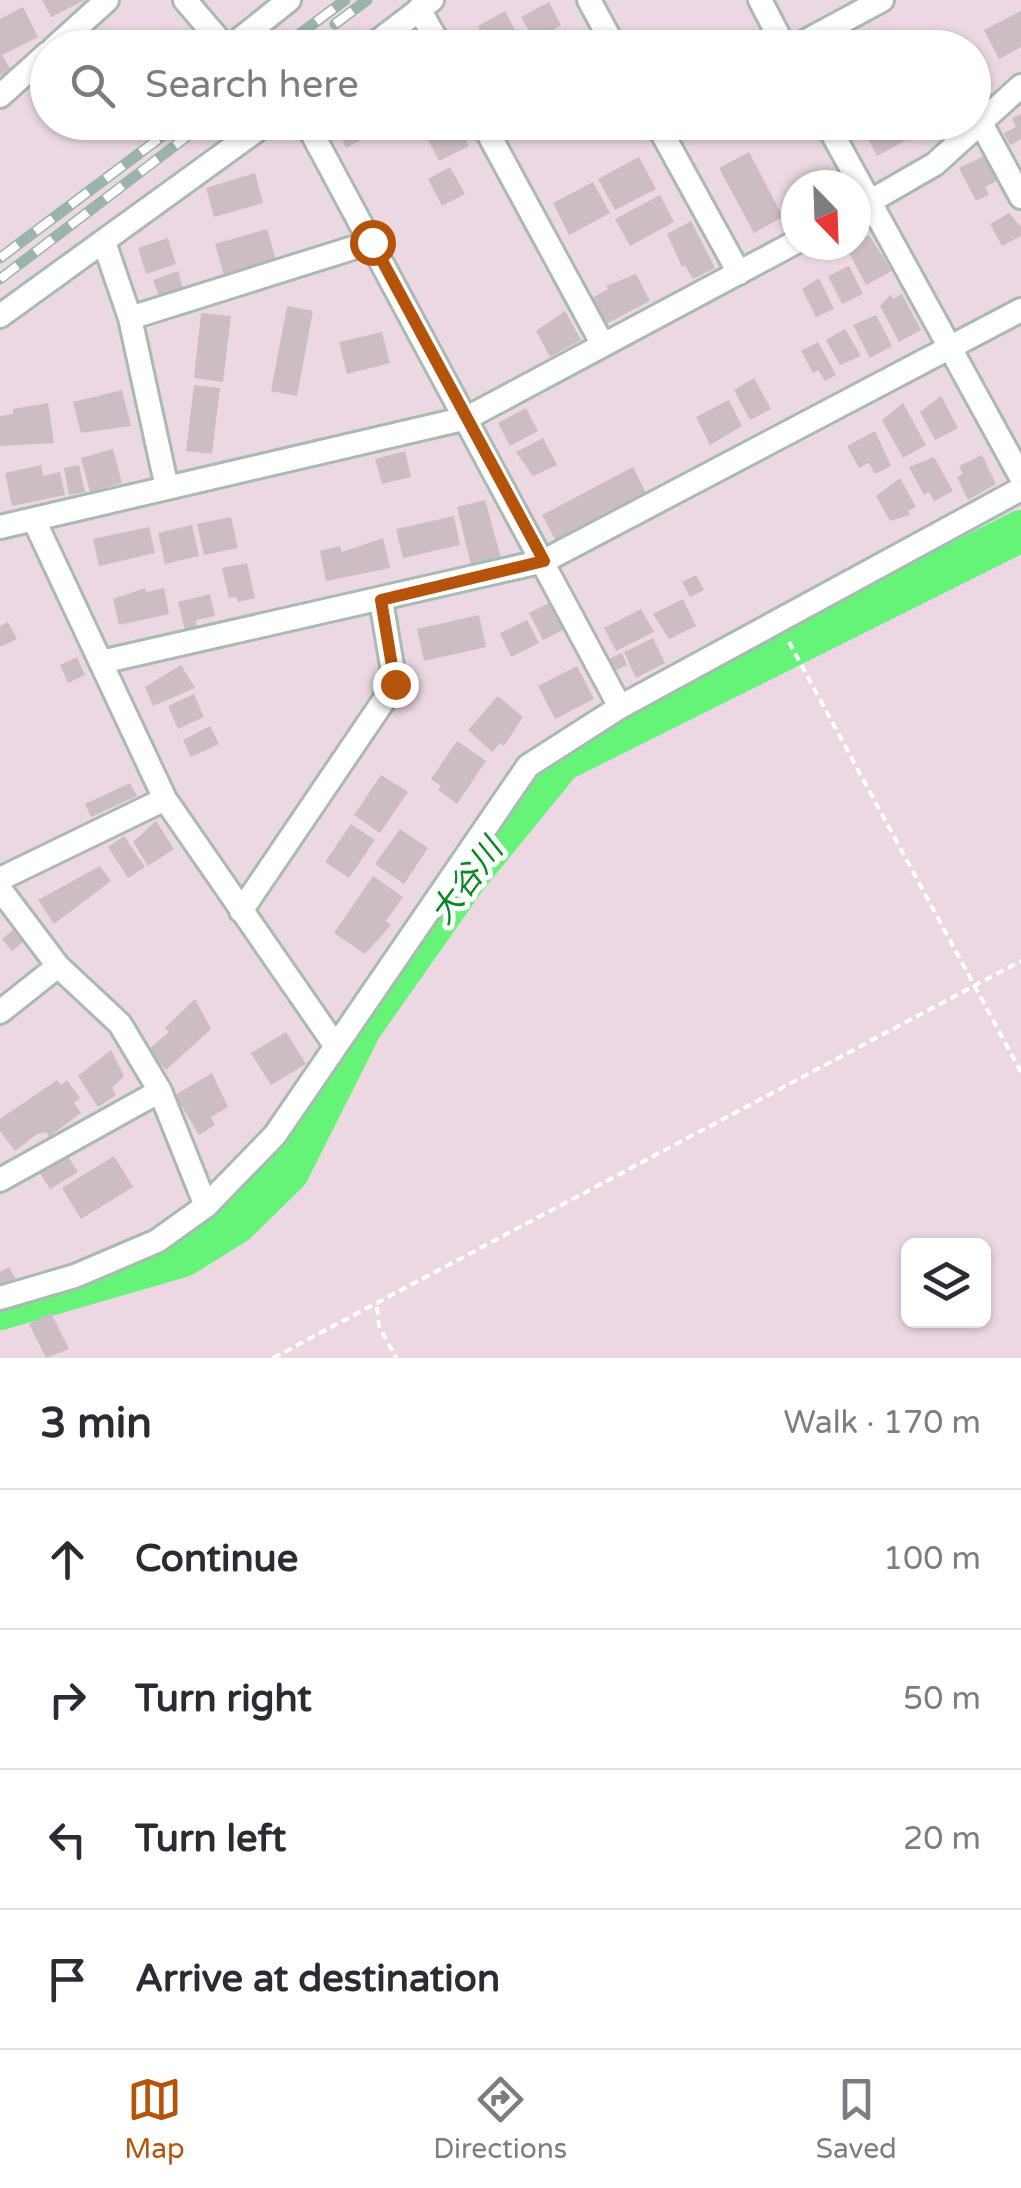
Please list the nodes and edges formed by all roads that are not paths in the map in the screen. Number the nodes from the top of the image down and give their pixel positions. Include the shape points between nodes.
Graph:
1 (108, 0) edge
2 (185, 0) edge
3 (289, 0) edge
4 (589, 0) edge
5 (760, 0) edge
6 (882, 0) edge
7 (426, 4) edge
8 (74, 30) edge
9 (212, 30) edge
10 (251, 30) edge
11 (392, 30) edge
12 (434, 30) edge
13 (605, 30) edge
14 (776, 30) edge
15 (826, 30) edge
16 (30, 69) edge
17 (1021, 86) edge
18 (0, 96) edge
19 (991, 116) edge
20 (243, 140) edge
21 (316, 140) edge
22 (492, 140) edge
23 (666, 140) edge
24 (834, 140) edge
25 (964, 140) edge
26 (990, 140) edge
27 (847, 170) edge
28 (1021, 197) edge
29 (871, 201) edge
30 (871, 219) edge
31 (104, 242) junction
32 (372, 242) junction
33 (781, 250) edge
34 (739, 273) junction
35 (1021, 310) edge
36 (0, 316) edge
37 (130, 318) junction
38 (604, 345) junction
39 (948, 349) junction
40 (467, 418) junction
41 (1021, 477) edge
42 (167, 488) junction
43 (1021, 490) edge
44 (34, 520) junction
45 (0, 527) edge
46 (544, 561) junction
47 (381, 600) junction
48 (101, 662) junction
49 (620, 707) junction
50 (165, 799) junction
51 (0, 879) edge
52 (0, 889) edge
53 (241, 911) junction
54 (58, 966) junction
55 (0, 1012) edge
56 (335, 1046) junction
57 (160, 1091) junction
58 (0, 1180) edge
59 (206, 1206) junction
60 (0, 1298) edge

1 - 8 street
2 - 9 street
3 - 10 street
4 - 13 street
5 - 14 street
6 - 15 street
7 - 11 street
7 - 12 street
16 - 18 street
17 - 19 street
20 - 31 street
21 - 32 street
22 - 38 street
23 - 34 street
24 - 27 street
25 - 29 street
26 - 28 street
30 - 39 street
31 - 36 street
31 - 37 street
32 - 37 street
32 - 40 street
33 - 34 street
34 - 38 street
35 - 39 street
37 - 42 street
38 - 40 street
39 - 41 street
39 - 46 street
40 - 42 street
40 - 46 street
42 - 44 street
43 - 49 street
44 - 45 street
44 - 48 street
46 - 47 street
46 - 49 street
47 - 48 street
47 - 53 street via 395,684
48 - 50 street
49 - 56 street via 528,766
50 - 51 street
50 - 53 street
52 - 54 street
53 - 56 street
54 - 55 street
54 - 57 street via 120,1024
56 - 59 street via 275,1134
57 - 58 street
57 - 59 street
59 - 60 street via 156,1241 76,1276

